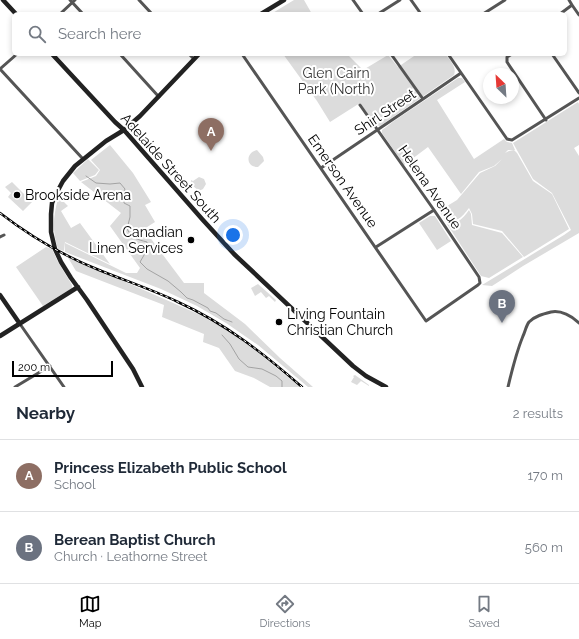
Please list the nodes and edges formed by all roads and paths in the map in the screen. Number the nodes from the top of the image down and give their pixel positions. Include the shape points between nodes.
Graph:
1 (3, 0) edge
2 (140, 0) edge
3 (284, 0) edge
4 (353, 0) edge
5 (400, 0) edge
6 (412, 0) edge
7 (505, 0) edge
8 (569, 0) edge
9 (73, 1) edge
10 (572, 5) junction
11 (14, 12) edge
12 (62, 12) edge
13 (81, 12) edge
14 (150, 12) edge
15 (264, 12) edge
16 (362, 12) edge
17 (381, 12) edge
18 (420, 12) edge
19 (486, 12) edge
20 (563, 12) edge
21 (579, 15) edge
22 (15, 56) edge
23 (54, 56) edge
24 (122, 56) edge
25 (191, 56) edge
26 (197, 56) edge
27 (243, 56) edge
28 (392, 56) edge
29 (449, 56) edge
30 (509, 56) edge
31 (553, 56) edge
32 (194, 59) junction
33 (0, 69) edge
34 (461, 73) junction
35 (579, 93) edge
36 (159, 96) junction
37 (579, 98) edge
38 (423, 99) junction
39 (360, 105) dead end
40 (546, 120) junction
41 (124, 130) junction
42 (377, 131) junction
43 (83, 159) junction
44 (321, 168) junction
45 (434, 210) junction
46 (4, 234) dead end
47 (0, 237) edge
48 (376, 248) junction
49 (78, 287) junction
50 (0, 295) edge
51 (426, 321) joint
52 (579, 323) edge
53 (20, 324) junction
54 (0, 336) edge
55 (50, 366) junction
56 (15, 387) edge
57 (64, 387) edge
58 (142, 387) edge
59 (386, 387) edge
60 (508, 387) edge

1 - 11 street
2 - 14 street
3 - 15 street
4 - 16 street
5 - 17 street
6 - 18 street
7 - 19 street
8 - 10 street
9 - 12 street
9 - 13 street
10 - 20 street
10 - 21 street
22 - 33 street
23 - 41 street, Adelaide Street South
24 - 36 street
25 - 32 street
26 - 32 street
27 - 44 street, Emerson Avenue
28 - 38 street
29 - 34 street
30 - 40 street via 507,62
31 - 35 street
32 - 36 street
33 - 43 street
34 - 38 street, Shirl Street
34 - 40 street via 506,139 512,140
36 - 41 street
37 - 40 street
38 - 42 street, Shirl Street
39 - 42 street, Helena Avenue
41 - 43 street
41 - 59 street, Adelaide Street South via 234,254 353,366
42 - 44 street, Shirl Street
42 - 45 street, Helena Avenue
43 - 49 street via 63,181 52,203 51,214 51,232 55,249
44 - 48 street, Emerson Avenue
45 - 48 street
45 - 51 street, Helena Avenue via 480,283
46 - 47 street
48 - 51 street, Emerson Avenue
49 - 53 street
49 - 58 street via 133,369
50 - 53 street
52 - 60 street via 574,318 554,312 538,315 529,323 513,365
53 - 54 street
53 - 55 street
55 - 56 street
55 - 57 street

